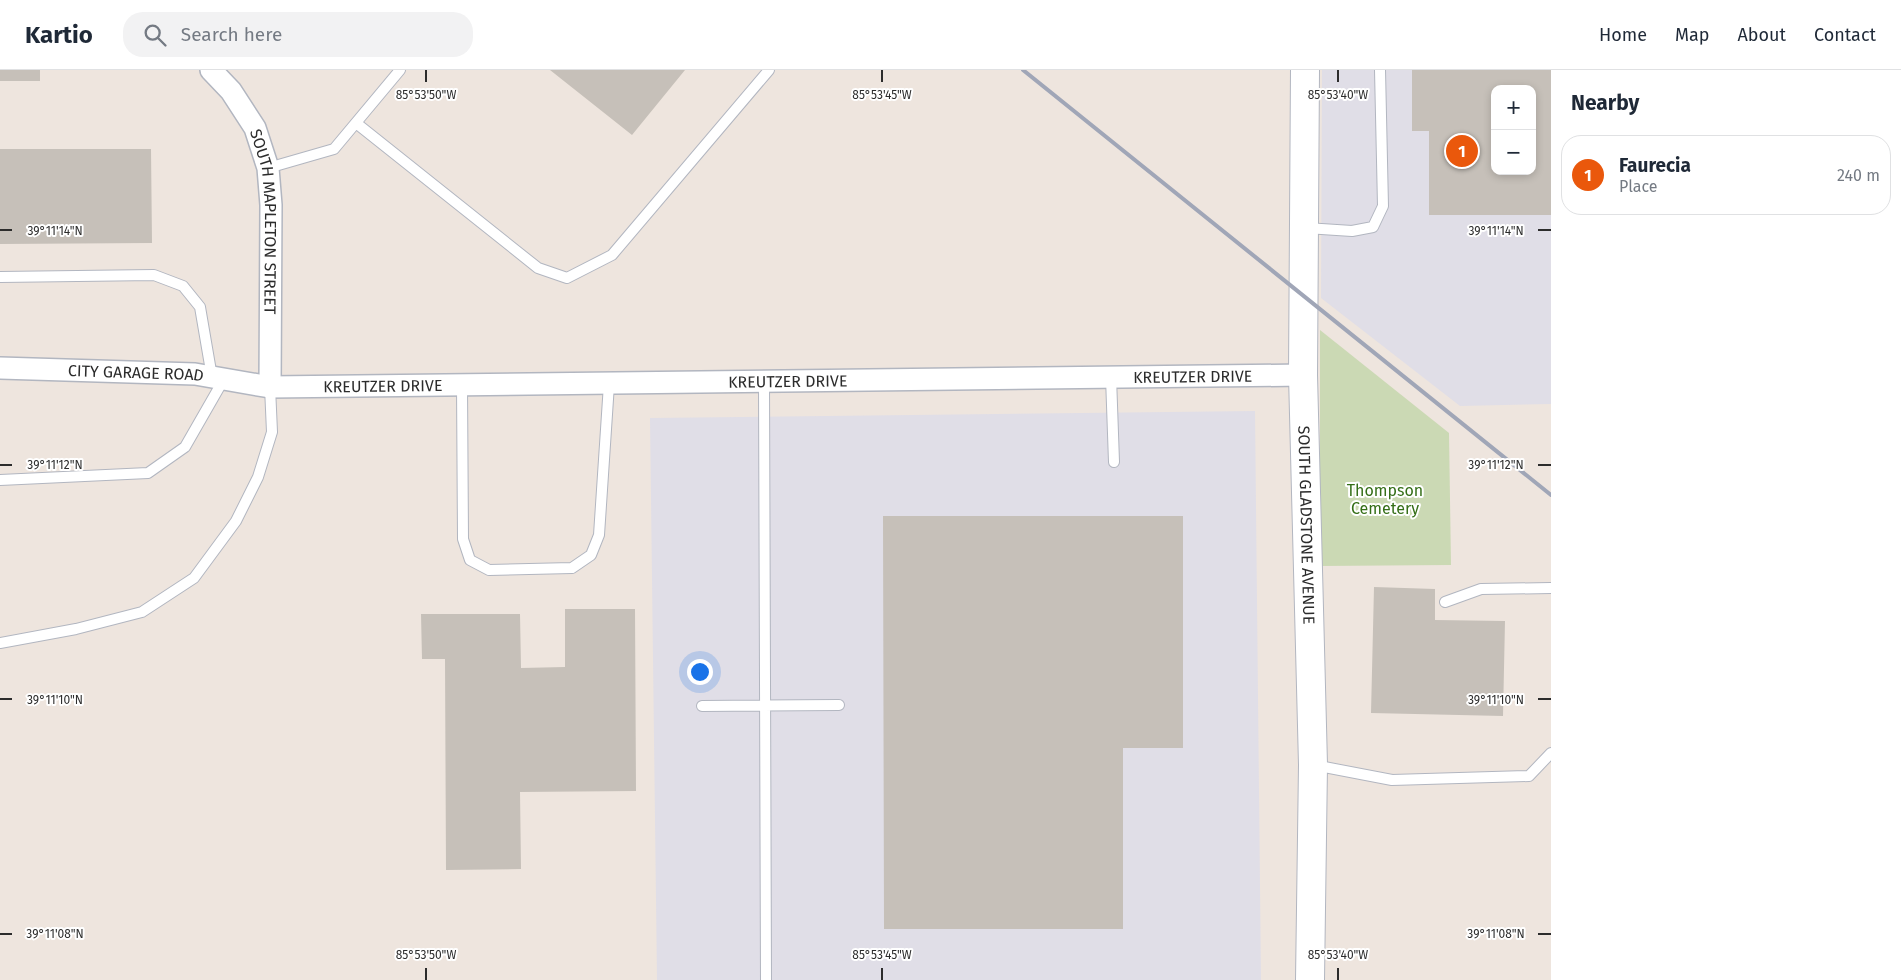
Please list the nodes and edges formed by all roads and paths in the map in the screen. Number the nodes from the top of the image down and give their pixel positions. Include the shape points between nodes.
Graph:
1 (212, 70) edge
2 (400, 70) edge
3 (769, 70) edge
4 (1305, 70) edge
5 (1380, 70) edge
6 (356, 123) junction
7 (268, 168) junction
8 (1305, 228) junction
9 (0, 278) edge
10 (0, 368) edge
11 (1303, 375) junction
12 (1111, 377) junction
13 (218, 378) junction
14 (764, 382) junction
15 (609, 384) junction
16 (462, 385) junction
17 (270, 387) junction
18 (1114, 462) dead end
19 (1, 481) edge
20 (1551, 588) edge
21 (1445, 602) dead end
22 (0, 643) edge
23 (839, 705) dead end
24 (702, 706) dead end
25 (765, 706) junction
26 (1551, 753) edge
27 (1313, 765) junction
28 (766, 980) edge
29 (1310, 980) edge

1 - 7 street, SOUTH MAPLETON STREET via 231,91 255,128
2 - 6 lane
3 - 6 lane via 612,255 567,278 538,268
4 - 8 street, SOUTH GLADSTONE AVENUE
5 - 8 lane via 1382,206 1373,227 1352,231
6 - 7 lane via 334,148
7 - 17 street, SOUTH MAPLETON STREET via 271,205
8 - 11 street, SOUTH GLADSTONE AVENUE
9 - 13 lane via 154,275 183,286 200,307
10 - 13 street, CITY GARAGE ROAD via 194,374
11 - 12 street, KREUTZER DRIVE
11 - 27 street, SOUTH GLADSTONE AVENUE
12 - 14 street, KREUTZER DRIVE
12 - 18 lane
13 - 17 street, CITY GARAGE ROAD
13 - 19 lane via 185,446 148,473
14 - 15 street, KREUTZER DRIVE
14 - 25 lane
15 - 16 street, KREUTZER DRIVE
15 - 16 lane via 598,535 591,555 572,568 489,570 470,560 463,539
16 - 17 street, KREUTZER DRIVE
17 - 22 lane via 272,432 258,477 236,521 194,578 142,612 76,629
20 - 21 lane via 1481,589
23 - 25 lane
24 - 25 lane
25 - 28 lane
26 - 27 lane via 1529,776 1392,780
27 - 29 street, SOUTH GLADSTONE AVENUE

